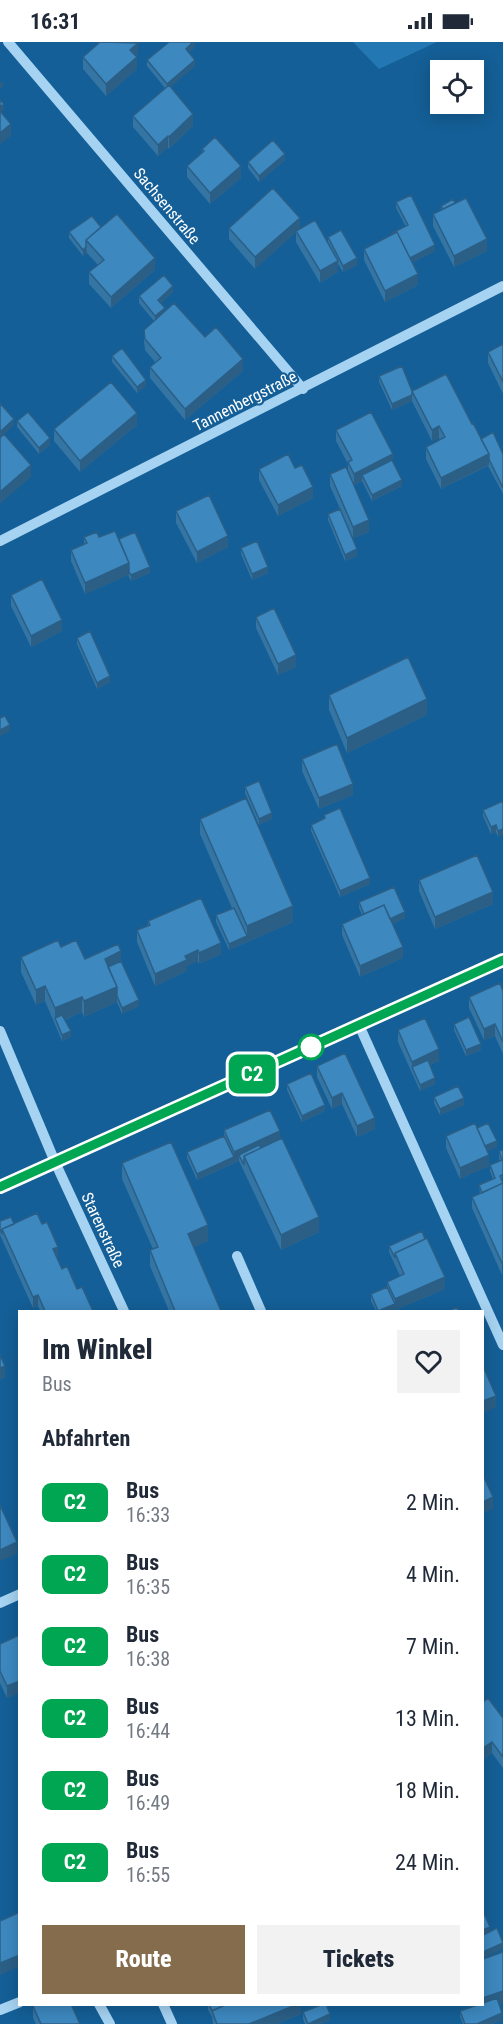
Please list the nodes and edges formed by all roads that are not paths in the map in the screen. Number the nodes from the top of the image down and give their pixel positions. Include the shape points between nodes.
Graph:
1 (8, 42) edge
2 (503, 286) edge
3 (303, 389) junction
4 (0, 541) edge
5 (503, 960) edge
6 (359, 1025) junction
7 (0, 1031) edge
8 (55, 1162) junction
9 (0, 1187) edge
10 (237, 1256) dead end
11 (124, 1310) edge
12 (261, 1310) edge
13 (503, 1345) edge
14 (18, 1595) edge
15 (0, 1603) edge
16 (18, 2003) edge
17 (100, 2006) edge
18 (164, 2006) edge
19 (0, 2010) edge
20 (110, 2024) edge
21 (172, 2024) edge

1 - 3 street, Sachsenstraße
2 - 3 street, Tannenbergstraße
3 - 4 street, Tannenbergstraße
5 - 6 street
6 - 8 street
6 - 13 street
7 - 8 street, Starenstraße
8 - 9 street
8 - 11 street, Starenstraße
10 - 12 street
14 - 15 street
16 - 19 street
17 - 20 street
18 - 21 street

